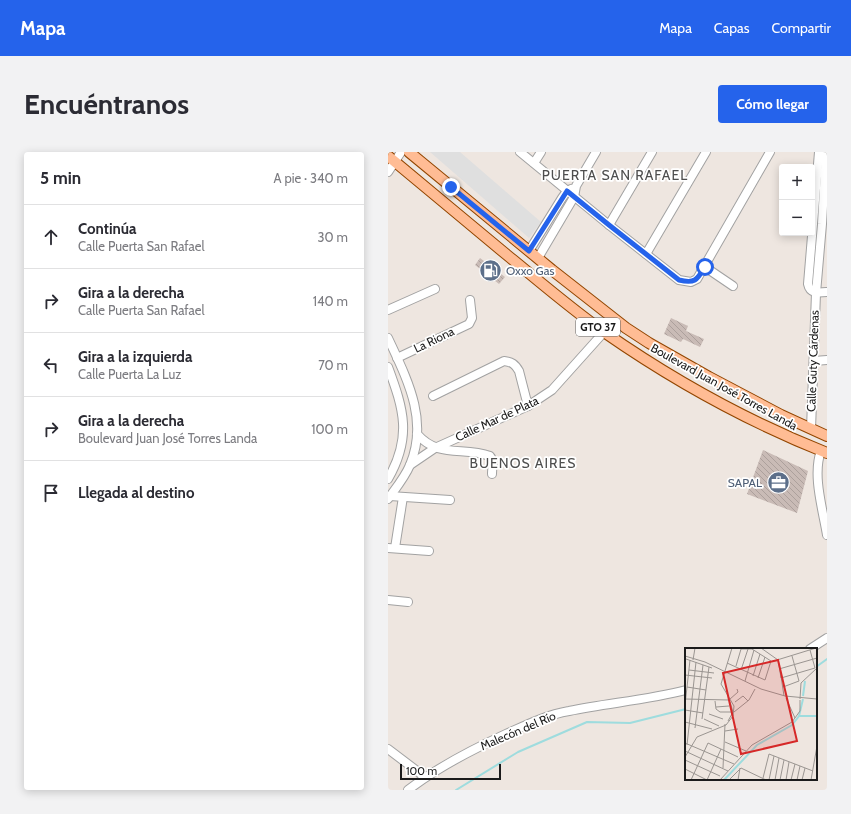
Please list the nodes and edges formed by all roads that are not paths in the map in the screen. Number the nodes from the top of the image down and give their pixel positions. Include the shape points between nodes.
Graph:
1 (401, 152) edge
2 (408, 152) edge
3 (520, 152) edge
4 (540, 152) edge
5 (596, 152) edge
6 (652, 152) edge
7 (706, 152) edge
8 (770, 152) edge
9 (819, 152) edge
10 (826, 152) edge
11 (392, 159) edge
12 (534, 164) junction
13 (388, 172) edge
14 (576, 186) junction
15 (567, 191) junction
16 (574, 197) junction
17 (815, 200) edge
18 (824, 223) edge
19 (609, 225) junction
20 (812, 236) edge
21 (529, 251) junction
22 (646, 254) junction
23 (538, 258) junction
24 (705, 267) junction
25 (733, 286) dead end
26 (435, 289) dead end
27 (827, 292) edge
28 (816, 293) junction
29 (470, 300) dead end
30 (388, 310) edge
31 (604, 332) junction
32 (388, 338) edge
33 (397, 358) junction
34 (827, 360) edge
35 (814, 362) junction
36 (388, 368) edge
37 (433, 396) dead end
38 (528, 406) junction
39 (818, 431) edge
40 (417, 434) junction
41 (827, 436) edge
42 (435, 448) junction
43 (824, 452) edge
44 (388, 462) edge
45 (397, 464) junction
46 (410, 465) junction
47 (492, 474) dead end
48 (388, 479) edge
49 (823, 491) edge
50 (389, 498) edge
51 (403, 498) junction
52 (450, 500) dead end
53 (827, 534) edge
54 (392, 548) edge
55 (429, 551) dead end
56 (388, 600) edge
57 (408, 602) dead end
58 (827, 638) edge
59 (812, 648) edge
60 (685, 690) edge
61 (388, 749) edge
62 (425, 776) junction
63 (408, 790) edge

1 - 11 street
2 - 21 main road, Boulevard Juan José Torres Landa / GTO 37
3 - 12 street
4 - 12 street
5 - 14 street
6 - 19 street
7 - 22 street
8 - 24 street
9 - 17 street, Calle Guty Cárdenas
10 - 18 street, Calle Guty Cárdenas
11 - 13 street
11 - 31 main road, Boulevard Juan José Torres Landa / GTO 37
12 - 15 street
14 - 15 street
14 - 16 street
15 - 16 street
15 - 21 street
16 - 19 street
16 - 23 street
18 - 28 street, Calle Guty Cárdenas
19 - 22 street
20 - 28 street, Calle Guty Cárdenas via 808,284 809,289
21 - 23 main road, Boulevard Juan José Torres Landa / GTO 37
22 - 24 street via 679,280 686,282 697,279
23 - 39 main road, Boulevard Juan José Torres Landa / GTO 37 via 614,320 649,343 781,415
24 - 25 street
26 - 30 street
27 - 28 street
28 - 35 street, Calle Guty Cárdenas
29 - 33 street, La Riona via 469,324
31 - 38 street, Calle Mar de Plata via 552,390
31 - 43 main road, Boulevard Juan José Torres Landa / GTO 37 via 686,384 771,430
32 - 33 street
33 - 40 street via 416,406
34 - 35 street
35 - 39 street, Calle Guty Cárdenas
36 - 45 street via 401,404 404,426
37 - 38 street via 504,361 516,366 519,371
38 - 42 street, Calle Mar de Plata
39 - 41 main road, Boulevard Juan José Torres Landa / GTO 37
40 - 42 street
40 - 46 street
42 - 46 street, Calle Mar de Plata
42 - 47 street via 490,456
43 - 49 street via 817,465
44 - 45 street
45 - 48 street
46 - 50 street
49 - 53 street
50 - 51 street
51 - 52 street
51 - 54 street
54 - 55 street
56 - 57 street
58 - 59 street
60 - 62 street, Malecón del Río via 548,716 481,746
61 - 62 street
62 - 63 street, Malecón del Río

